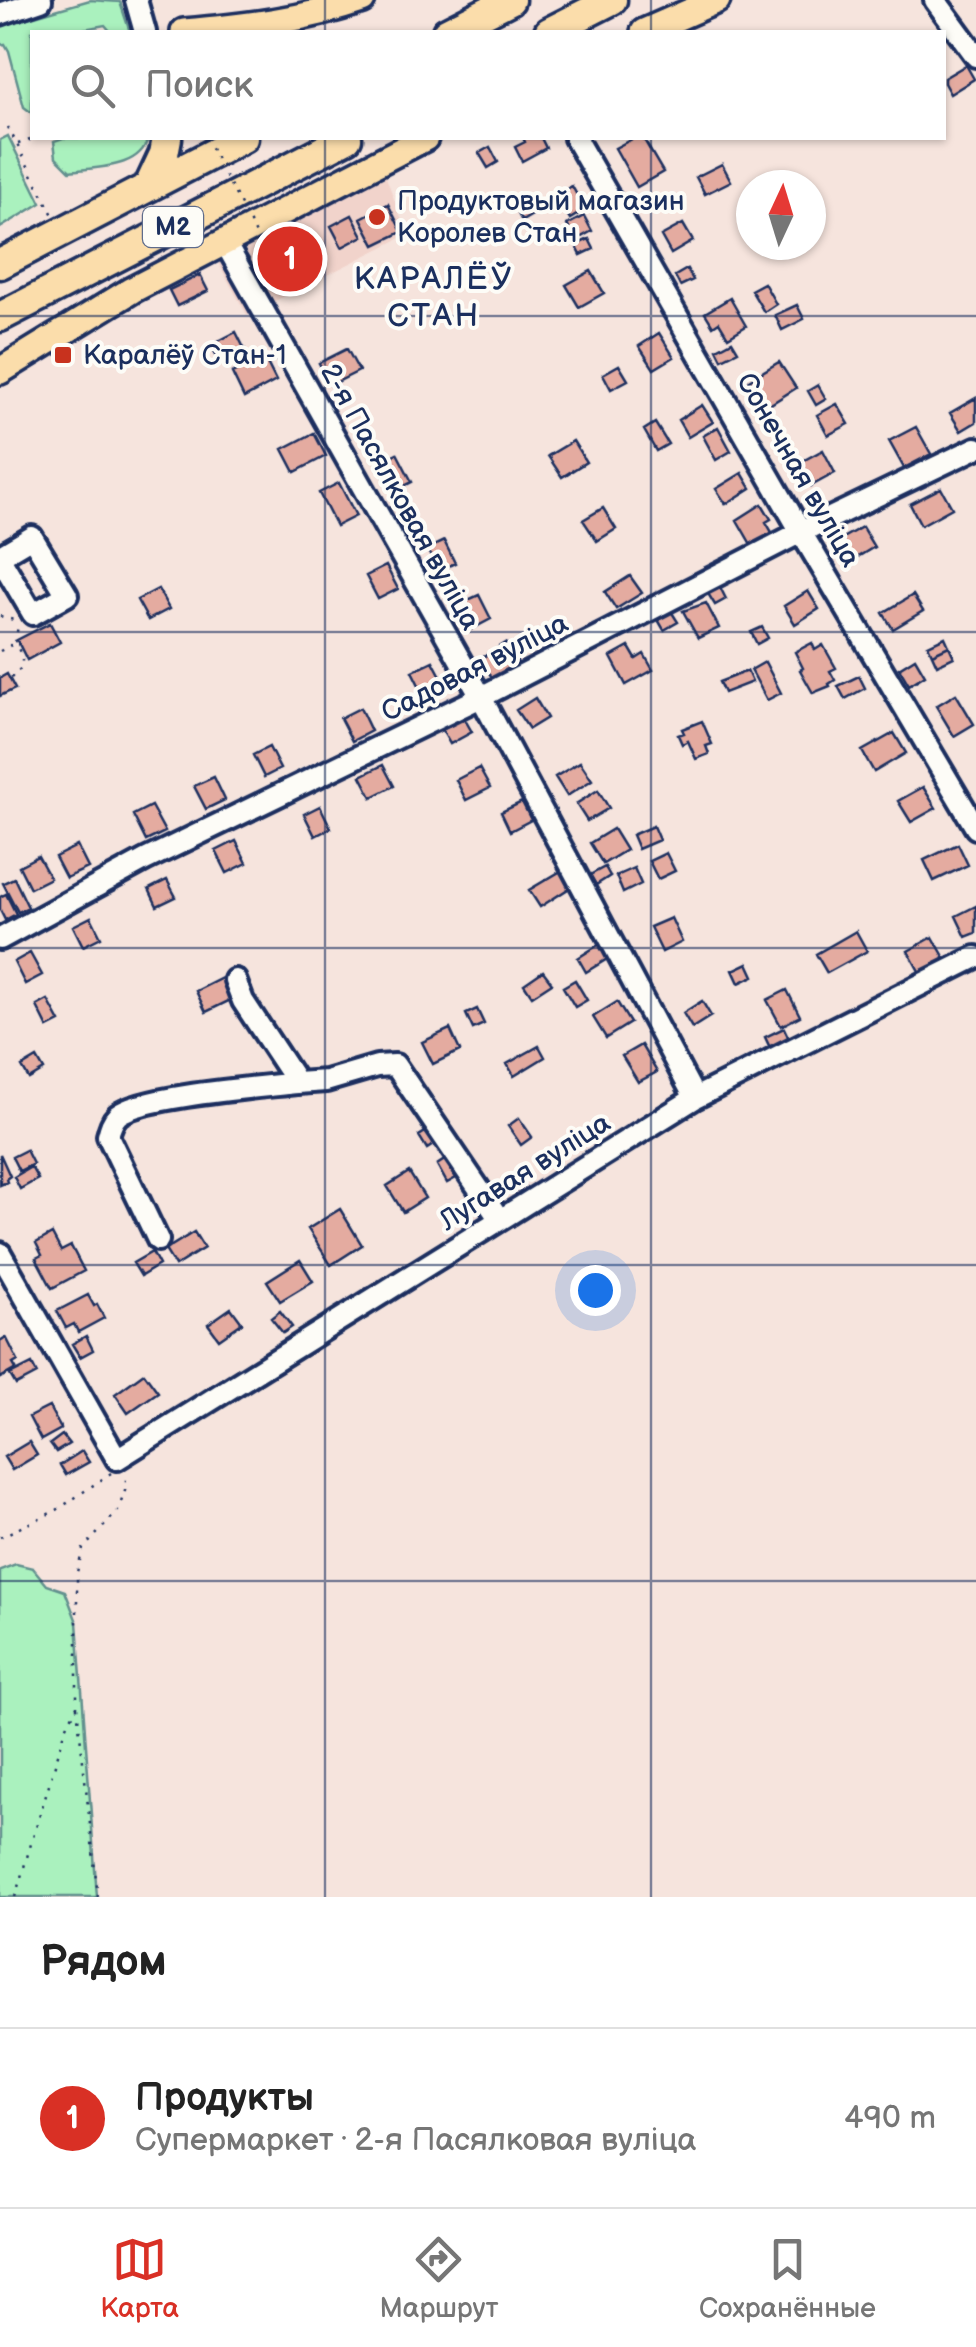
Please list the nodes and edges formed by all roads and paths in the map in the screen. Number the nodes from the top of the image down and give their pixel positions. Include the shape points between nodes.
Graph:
1 (40, 0) edge
2 (136, 0) edge
3 (362, 0) edge
4 (510, 0) edge
5 (612, 0) edge
6 (716, 0) edge
7 (935, 0) edge
8 (0, 14) edge
9 (144, 30) edge
10 (212, 30) edge
11 (450, 30) edge
12 (553, 30) edge
13 (648, 30) edge
14 (976, 56) edge
15 (8, 127) dead end
16 (30, 140) edge
17 (166, 140) edge
18 (187, 140) edge
19 (343, 140) edge
20 (421, 140) edge
21 (576, 140) edge
22 (224, 141) edge
23 (17, 144) junction
24 (149, 186) junction
25 (53, 216) dead end
26 (224, 242) junction
27 (252, 260) dead end
28 (0, 264) edge
29 (0, 317) edge
30 (0, 371) edge
31 (976, 448) edge
32 (801, 532) junction
33 (19, 621) dead end
34 (15, 643) junction
35 (0, 651) edge
36 (11, 678) dead end
37 (481, 697) junction
38 (976, 828) edge
39 (0, 939) edge
40 (976, 957) edge
41 (235, 980) dead end
42 (297, 1083) junction
43 (695, 1098) junction
44 (500, 1220) junction
45 (158, 1240) dead end
46 (0, 1254) edge
47 (0, 1537) edge
48 (77, 1706) junction
49 (15, 1897) edge
50 (98, 1897) edge

1 - 8 street
2 - 9 street
3 - 10 main road
4 - 11 highway
5 - 12 highway
6 - 13 main road
7 - 14 street
15 - 23 path
16 - 23 path
17 - 24 highway
18 - 22 highway via 203,147
19 - 29 highway, М2
20 - 26 main road
21 - 32 street, Сонечная вуліца
22 - 24 highway, М2
22 - 27 path, bridge via 271,262 256,269
23 - 25 path
24 - 28 highway, М2
26 - 30 main road
26 - 37 street, 2-я Пасялковая вуліца
31 - 32 street, Садовая вуліца
32 - 37 street, Садовая вуліца
32 - 38 street, Сонечная вуліца
33 - 34 path
34 - 35 path
34 - 36 path via 22,667
37 - 39 street, Садовая вуліца via 145,860
37 - 43 street, 2-я Пасялковая вуліца
40 - 43 street, Лугавая вуліца
41 - 42 street
42 - 44 street via 395,1065
42 - 45 street via 174,1098 121,1112 108,1136
43 - 44 street, Лугавая вуліца
44 - 46 street, Лугавая вуліца via 117,1459
47 - 48 path via 57,1510 122,1466 127,1485 118,1511 83,1549 77,1572
48 - 49 path
48 - 50 path

